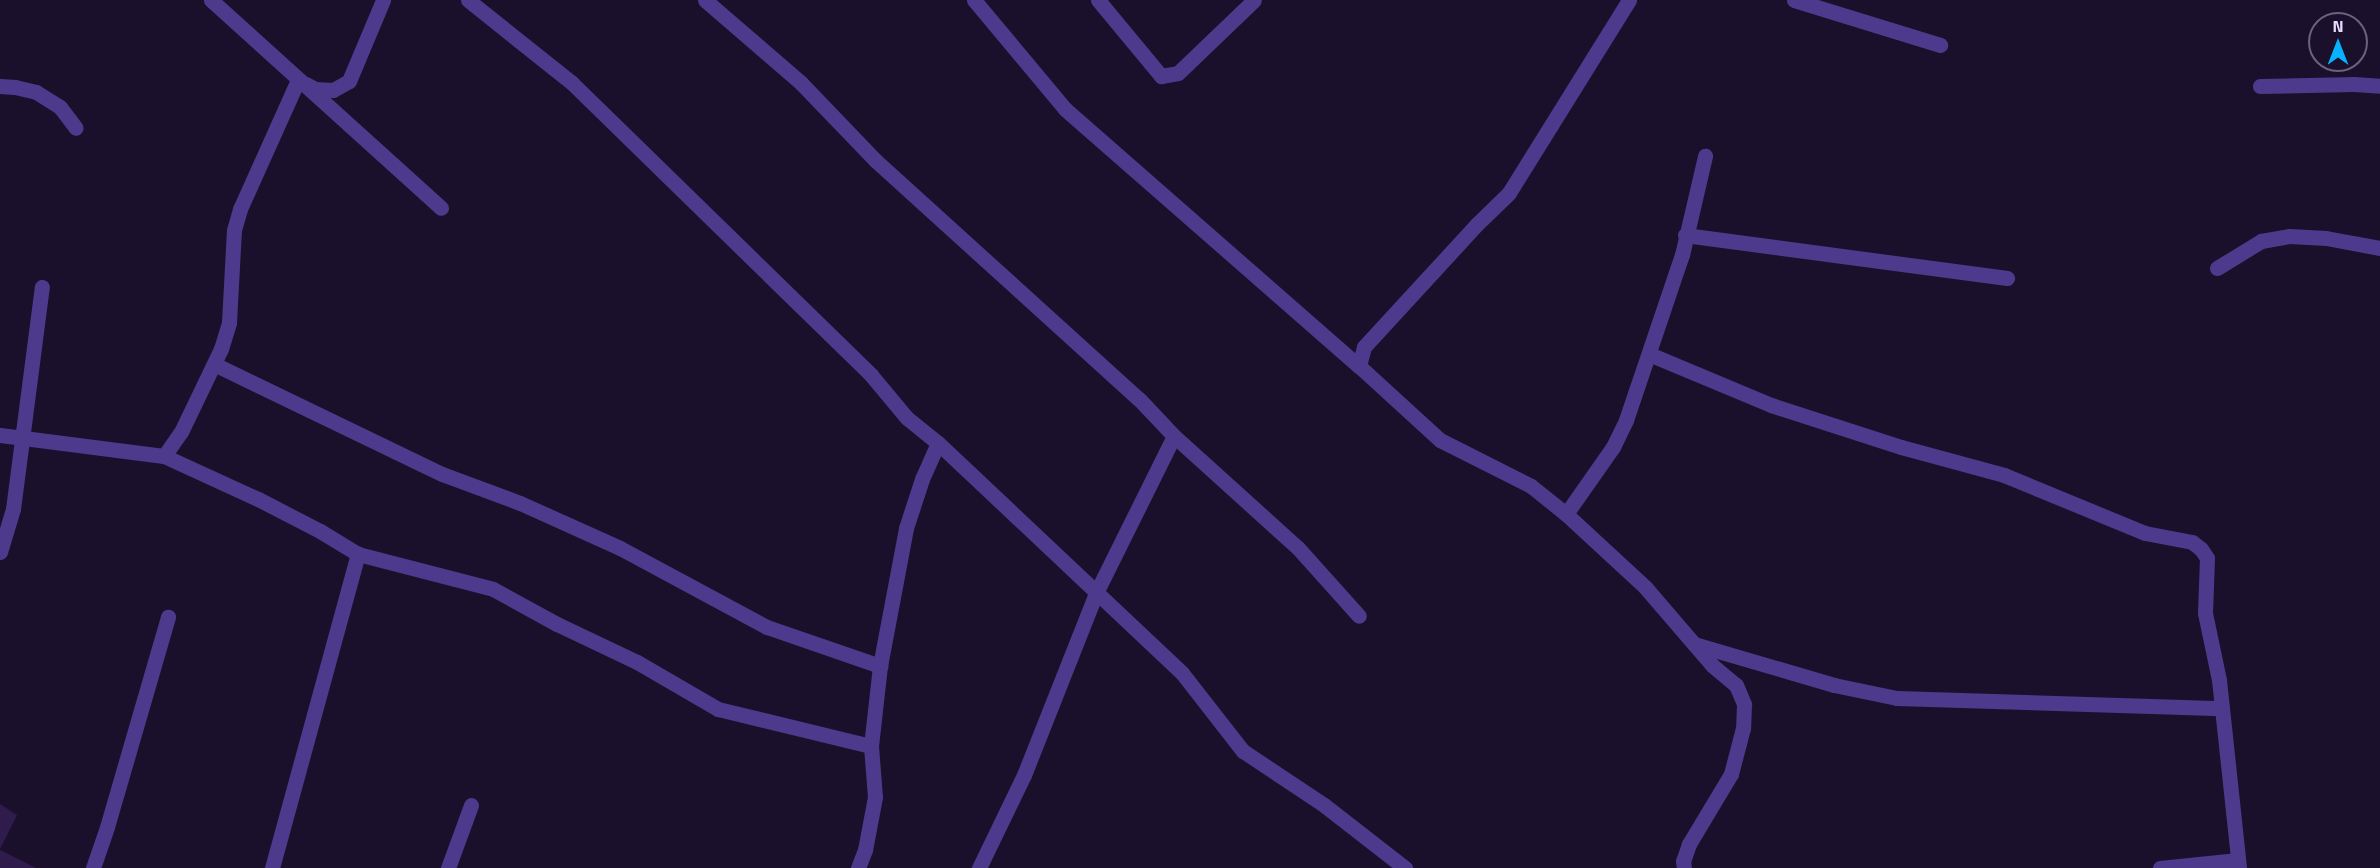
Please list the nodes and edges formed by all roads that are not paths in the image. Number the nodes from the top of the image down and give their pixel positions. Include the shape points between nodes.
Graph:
1 (211, 0) edge
2 (383, 0) edge
3 (468, 0) edge
4 (705, 0) edge
5 (974, 0) edge
6 (1098, 0) edge
7 (1254, 0) edge
8 (1629, 0) edge
9 (1794, 0) edge
10 (1940, 45) dead end
11 (298, 80) junction
12 (0, 86) edge
13 (2260, 86) dead end
14 (2380, 86) edge
15 (76, 128) dead end
16 (1705, 156) dead end
17 (441, 208) dead end
18 (1685, 235) junction
19 (2380, 248) edge
20 (2217, 268) dead end
21 (2007, 279) dead end
22 (42, 287) dead end
23 (1649, 354) junction
24 (214, 364) junction
25 (1359, 366) junction
26 (0, 435) edge
27 (23, 436) junction
28 (1174, 436) junction
29 (938, 443) junction
30 (164, 456) junction
31 (1566, 514) junction
32 (0, 552) edge
33 (358, 554) junction
34 (1096, 593) junction
35 (1359, 616) dead end
36 (168, 617) dead end
37 (1694, 644) junction
38 (880, 666) junction
39 (2222, 708) junction
40 (871, 746) junction
41 (471, 805) dead end
42 (2238, 864) edge
43 (93, 868) edge
44 (272, 868) edge
45 (448, 868) edge
46 (858, 868) edge
47 (979, 868) edge
48 (1406, 868) edge
49 (1684, 868) edge
50 (2160, 868) edge

1 - 11 street
2 - 11 street via 349,81 333,90 315,89
3 - 29 street via 572,83 863,367 907,418
4 - 28 street via 801,83 875,160 1139,399
5 - 25 street via 1065,109
6 - 7 street via 1161,76 1178,73
8 - 25 street via 1509,193 1364,347
9 - 10 street
11 - 17 street
11 - 24 street via 234,230 229,322
12 - 15 street via 36,92 60,107
13 - 14 street
16 - 18 street
18 - 21 street
18 - 23 street
19 - 20 street via 2289,236 2261,241
22 - 27 street
23 - 31 street via 1626,420 1612,447
23 - 39 street via 1771,405 2004,475 2145,533 2192,542 2207,558 2205,613
24 - 30 street via 181,432
24 - 38 street via 442,474 520,503 620,548 767,627
25 - 31 street via 1440,440 1531,486
26 - 27 street
27 - 30 street
27 - 32 street via 13,509
28 - 34 street
28 - 35 street via 1298,548
29 - 34 street
29 - 38 street via 906,528
30 - 33 street via 258,499
31 - 37 street via 1645,587
33 - 40 street via 493,589 637,662 718,709
33 - 44 street
34 - 47 street via 1024,775
34 - 48 street via 1182,673 1243,751 1324,805
36 - 43 street
37 - 39 street via 1823,682 1897,698
37 - 49 street via 1736,685 1744,704 1743,728 1731,774 1689,844
38 - 40 street
39 - 42 street
40 - 46 street via 875,797
41 - 45 street
42 - 50 street

